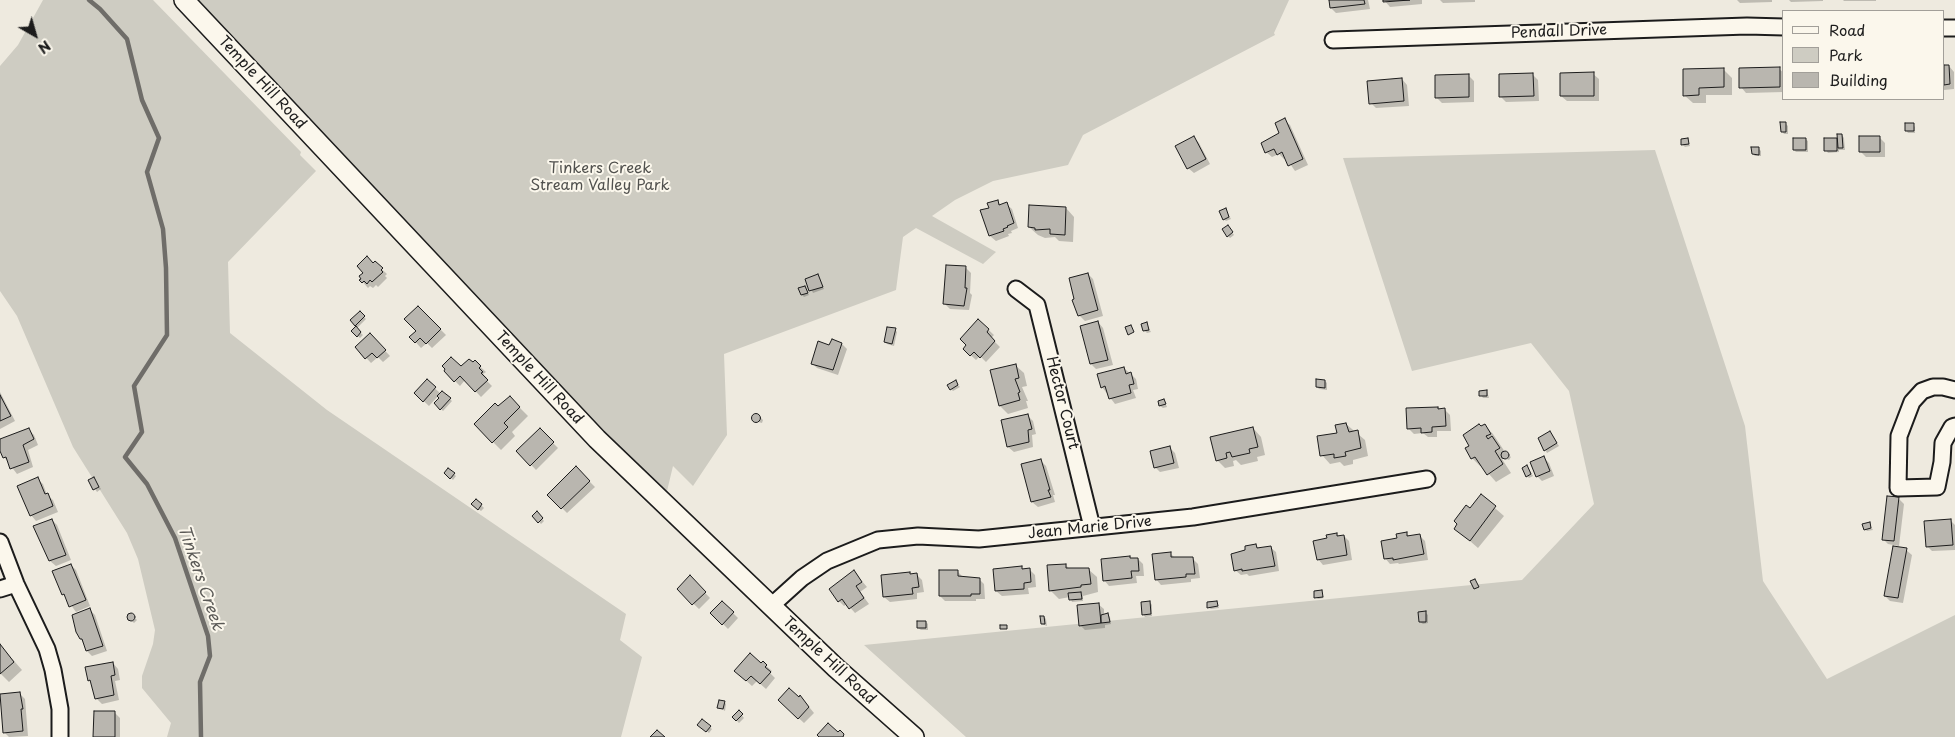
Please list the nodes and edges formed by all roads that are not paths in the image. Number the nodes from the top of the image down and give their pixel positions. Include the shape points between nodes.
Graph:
1 (184, 0) edge
2 (1782, 27) edge
3 (1333, 40) dead end
4 (1016, 289) dead end
5 (1955, 390) edge
6 (1955, 426) edge
7 (1427, 479) dead end
8 (1092, 527) junction
9 (0, 542) edge
10 (16, 584) junction
11 (0, 589) edge
12 (771, 606) junction
13 (60, 737) edge
14 (914, 737) edge

1 - 12 main road, Temple Hill Road via 597,439
2 - 3 street, Pendall Drive
4 - 8 street, Hector Court via 1037,305
5 - 6 street via 1933,387 1922,391 1912,402 1899,436 1898,488 1937,487 1943,443
7 - 8 street, Jean Marie Drive via 1193,517
8 - 12 street, Jean Marie Drive via 979,539 918,536 878,540 827,561
9 - 10 street
10 - 11 street
10 - 13 street via 47,649 60,710
12 - 14 main road, Temple Hill Road

